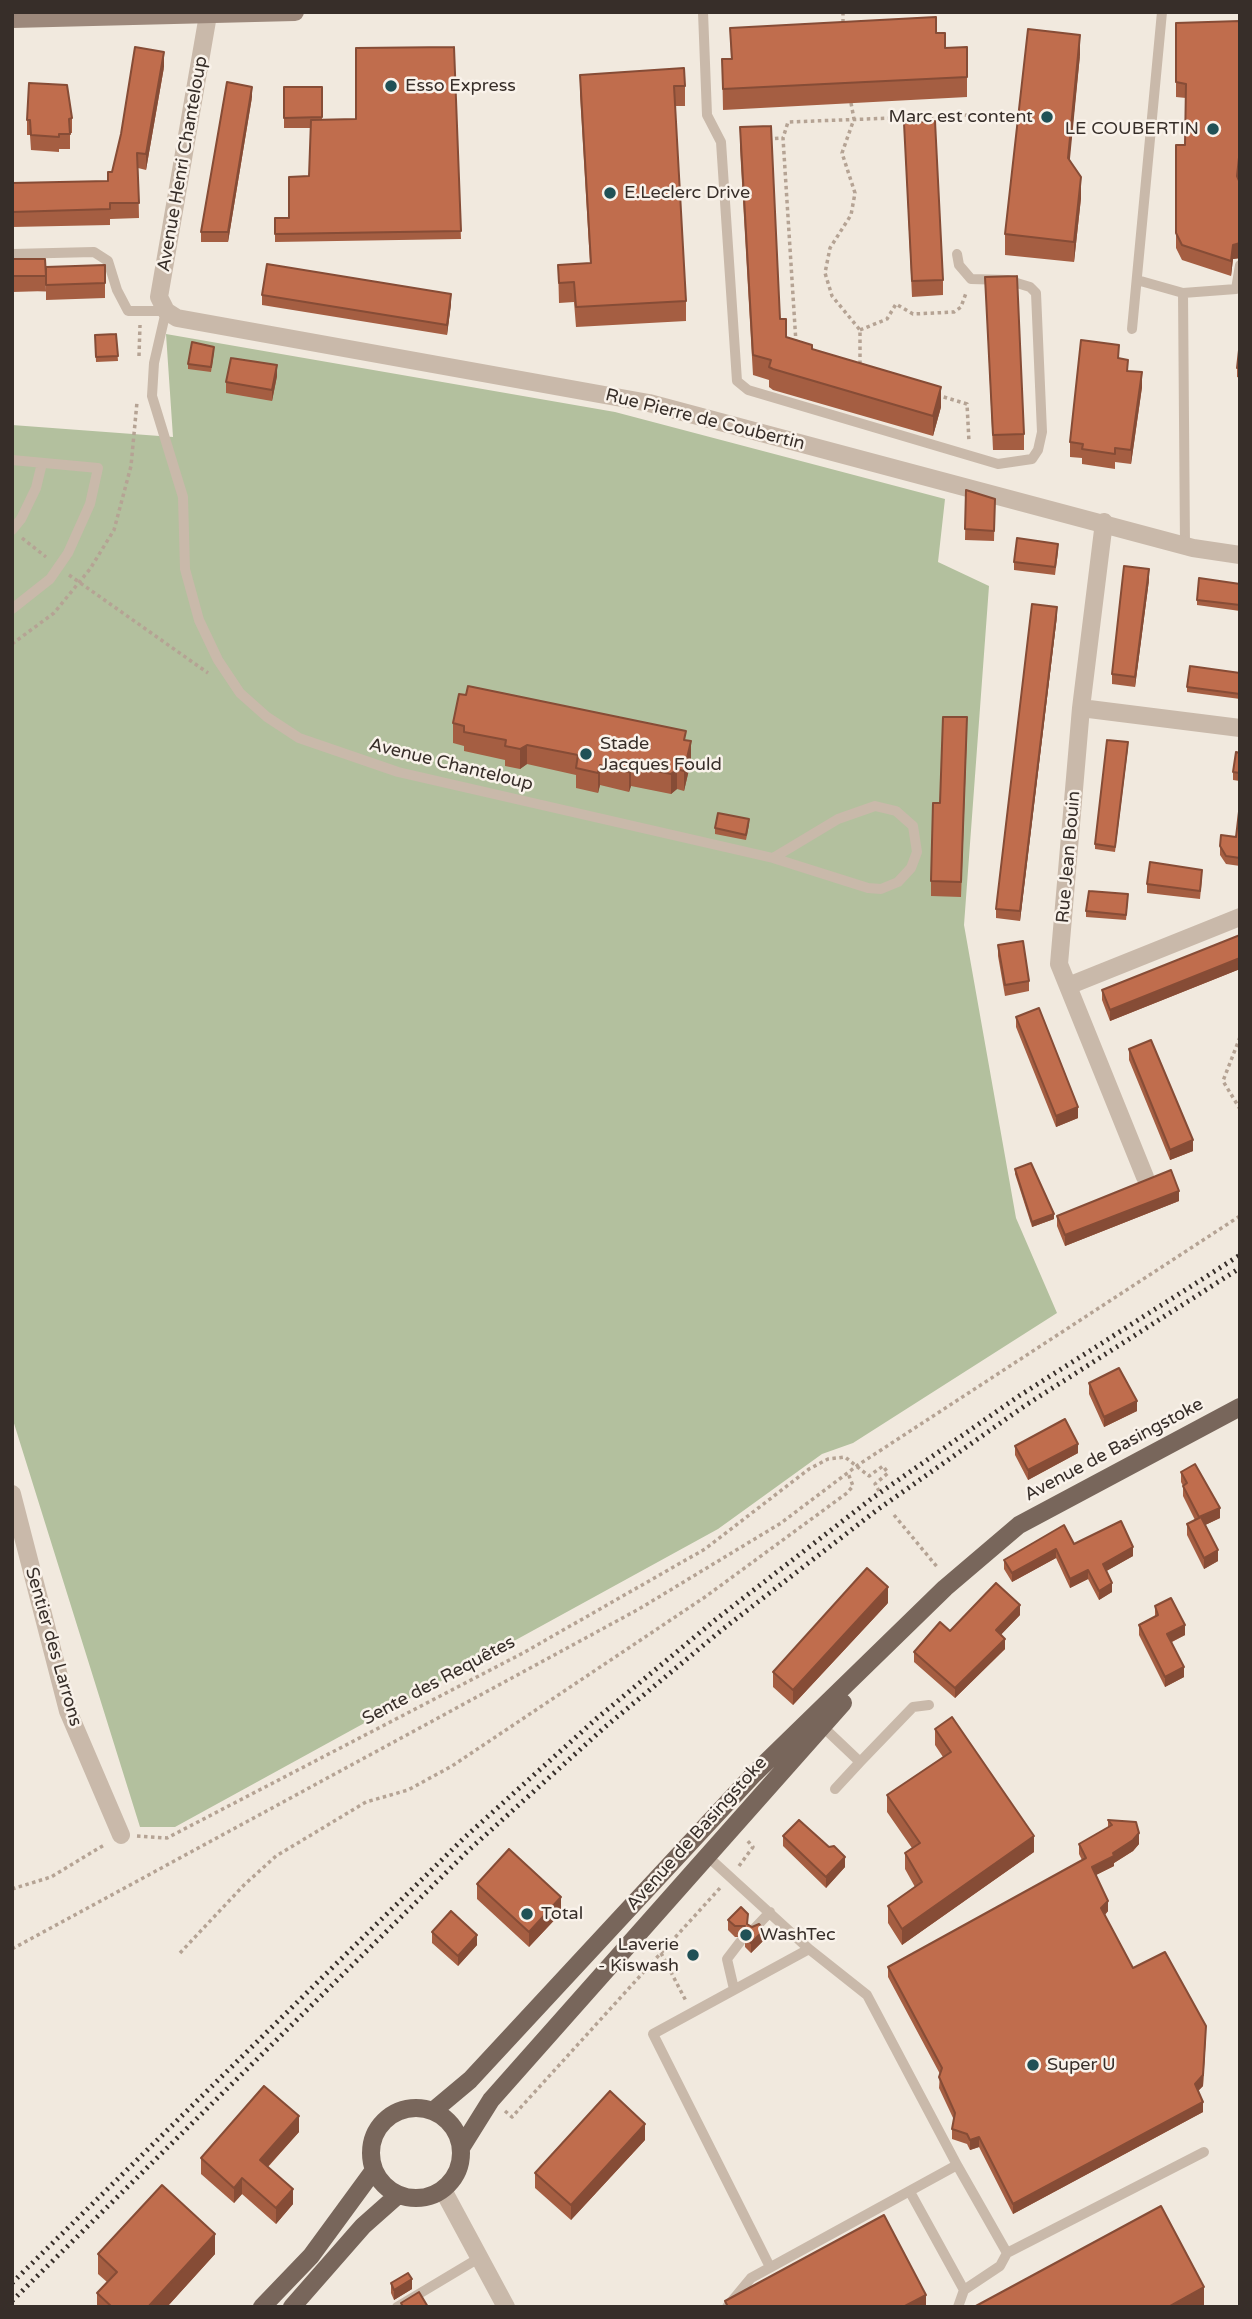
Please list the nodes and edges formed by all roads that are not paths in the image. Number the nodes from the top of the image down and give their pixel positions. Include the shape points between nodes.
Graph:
1 (295, 12) edge
2 (703, 12) edge
3 (1162, 12) edge
4 (208, 15) junction
5 (12, 19) edge
6 (12, 254) edge
7 (957, 254) dead end
8 (1240, 265) edge
9 (1137, 280) junction
10 (1183, 293) junction
11 (166, 311) junction
12 (1132, 329) dead end
13 (12, 460) edge
14 (42, 463) junction
15 (1104, 522) junction
16 (12, 530) edge
17 (1185, 545) junction
18 (1240, 555) edge
19 (12, 609) edge
20 (1081, 708) junction
21 (1240, 728) edge
22 (773, 858) junction
23 (1240, 917) edge
24 (1068, 986) junction
25 (1145, 1177) edge
26 (1240, 1407) edge
27 (12, 1494) edge
28 (948, 1585) junction
29 (929, 1705) dead end
30 (822, 1726) junction
31 (860, 1762) junction
32 (835, 1789) dead end
33 (121, 1835) road end
34 (706, 1855) junction
35 (770, 1912) junction
36 (753, 1930) edge
37 (740, 1942) dead end
38 (809, 1950) junction
39 (734, 1989) junction
40 (433, 2111) junction
41 (461, 2148) junction
42 (1204, 2151) dead end
43 (957, 2165) junction
44 (374, 2170) junction
45 (443, 2190) junction
46 (910, 2192) junction
47 (398, 2195) junction
48 (1007, 2253) junction
49 (479, 2258) junction
50 (770, 2267) junction
51 (964, 2290) junction
52 (262, 2307) edge
53 (292, 2307) edge
54 (397, 2307) edge
55 (506, 2307) edge
56 (727, 2307) edge
57 (958, 2307) edge

1 - 4 main road
2 - 7 lane via 707,116 721,142 737,381 748,390 970,457 998,464 1032,459 1042,432 1036,293 1007,279 971,279 959,265
3 - 9 lane
4 - 5 main road
4 - 11 street, Avenue Henri Chanteloup via 159,297
6 - 11 lane via 94,252 108,261 128,310
8 - 10 lane via 1236,289
9 - 10 lane
9 - 12 lane
10 - 17 lane
11 - 15 street, Rue Pierre de Coubertin via 177,318 649,403
11 - 22 lane, Avenue Chanteloup via 152,396 183,497 185,569 199,620 218,660 240,693 267,718 299,738 398,772
13 - 14 lane
14 - 16 lane via 36,488
14 - 19 lane via 98,468 90,504 68,553 50,579
15 - 17 street, Rue Pierre de Coubertin
15 - 20 street, Rue Jean Bouin
17 - 18 street, Rue Pierre de Coubertin
20 - 21 street
20 - 24 street, Rue Jean Bouin via 1059,964
22 - 22 lane, Avenue Chanteloup via 838,819 875,806 897,811 913,826 917,852 898,883 881,889
23 - 24 street
24 - 25 street, Rue Jean Bouin
26 - 28 main road, Avenue de Basingstoke via 1019,1525
27 - 33 street, Sentier des Larrons via 68,1712
28 - 30 main road, Avenue de Basingstoke
28 - 40 main road, Avenue de Basingstoke via 754,1774 601,1943 470,2080
29 - 31 lane via 913,1707
30 - 31 lane
30 - 34 main road, Avenue de Basingstoke
31 - 32 lane
34 - 35 lane
34 - 41 main road, Avenue de Basingstoke via 491,2100
35 - 36 lane
35 - 38 lane
37 - 39 lane via 727,1959
38 - 39 lane
38 - 43 lane via 867,1994
39 - 50 lane via 653,2034
40 - 41 main road via 452,2126
40 - 44 main road via 418,2108 389,2117 373,2141
41 - 45 main road via 457,2172
42 - 48 lane
43 - 46 lane
43 - 48 lane
44 - 47 main road
44 - 52 main road via 311,2256
45 - 47 main road via 429,2197
45 - 49 street
46 - 50 lane
46 - 51 lane
47 - 53 main road via 363,2226
48 - 51 lane via 1000,2266
49 - 54 lane
49 - 55 street
50 - 56 lane via 745,2283
51 - 57 lane

